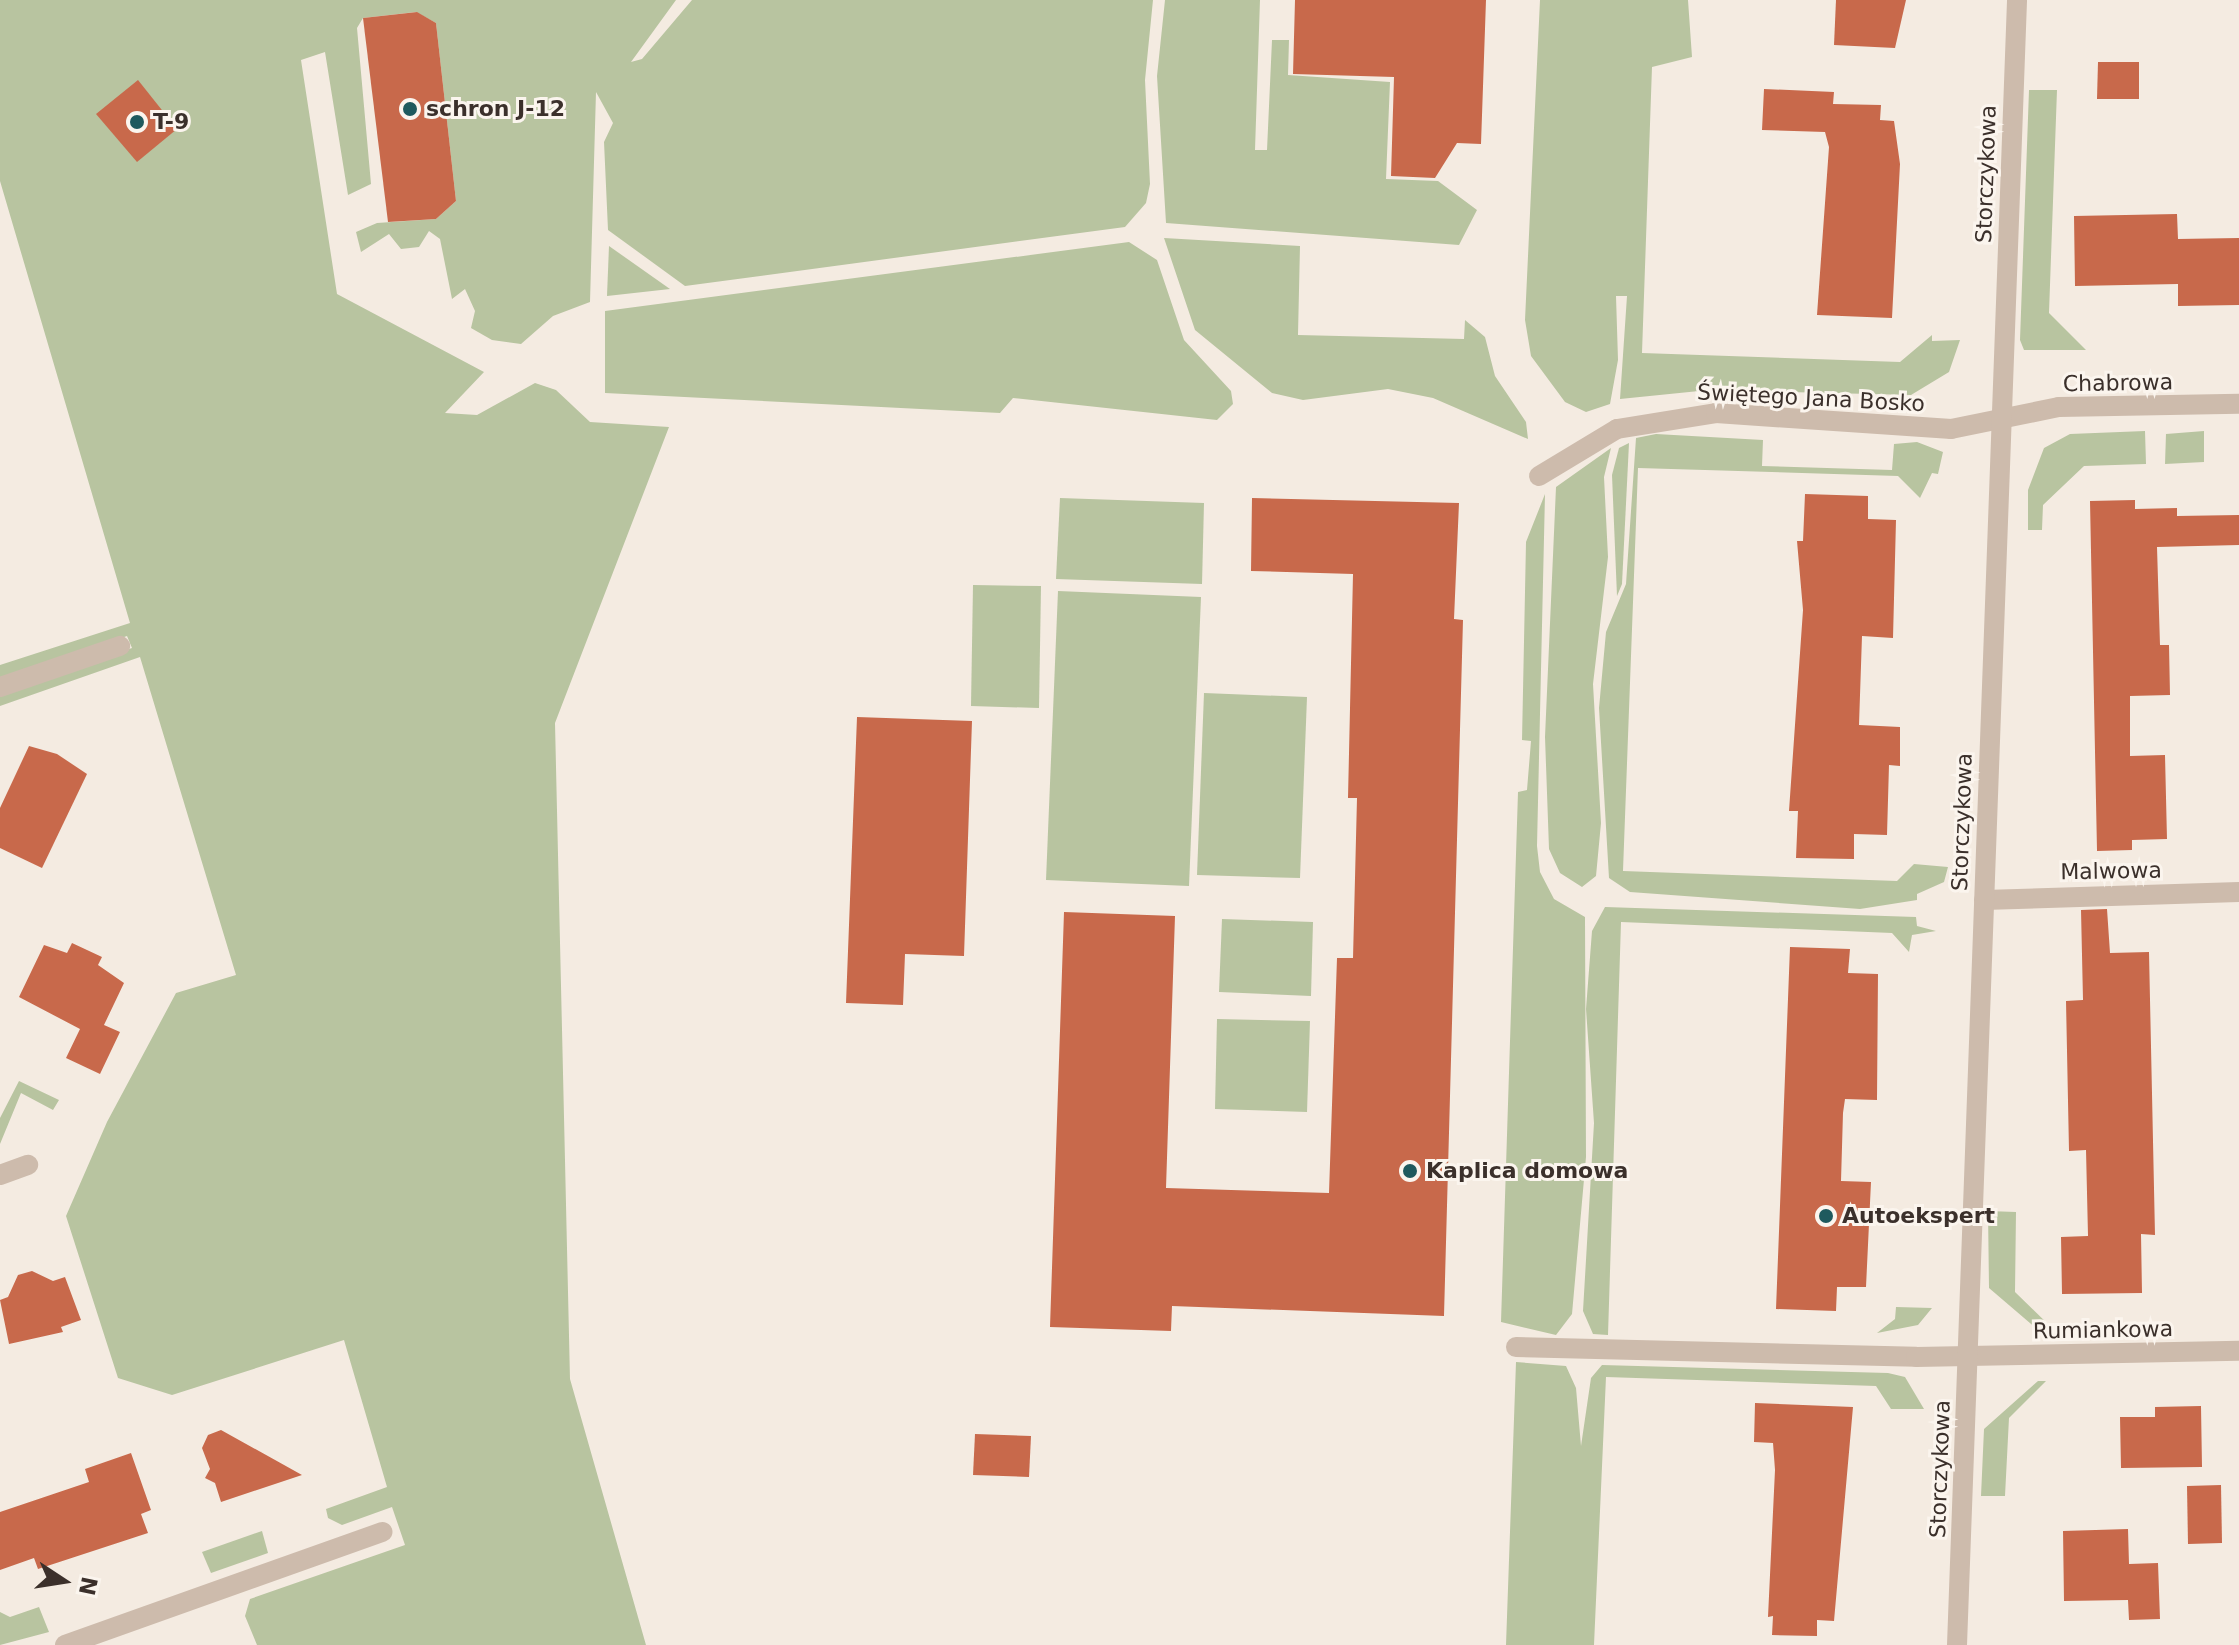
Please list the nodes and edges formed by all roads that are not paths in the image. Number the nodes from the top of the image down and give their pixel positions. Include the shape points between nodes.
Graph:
1 (2017, 0) edge
2 (2239, 404) edge
3 (2000, 421) junction
4 (1539, 476) dead end
5 (120, 646) dead end
6 (0, 687) edge
7 (2239, 892) edge
8 (1984, 900) junction
9 (28, 1165) dead end
10 (0, 1175) edge
11 (1516, 1347) dead end
12 (2239, 1351) edge
13 (1967, 1356) junction
14 (382, 1532) dead end
15 (65, 1645) edge
16 (1957, 1645) edge

1 - 3 street, Storczykowa
2 - 3 street, Chabrowa via 2059,407
3 - 4 street, Świętego Jana Bosko via 1951,429 1716,413 1672,417 1595,437
3 - 8 street, Storczykowa
5 - 6 street
7 - 8 street, Malwowa
8 - 13 street, Storczykowa
9 - 10 street
11 - 13 street, Rumiankowa
12 - 13 street, Rumiankowa
13 - 16 street, Storczykowa
14 - 15 street

